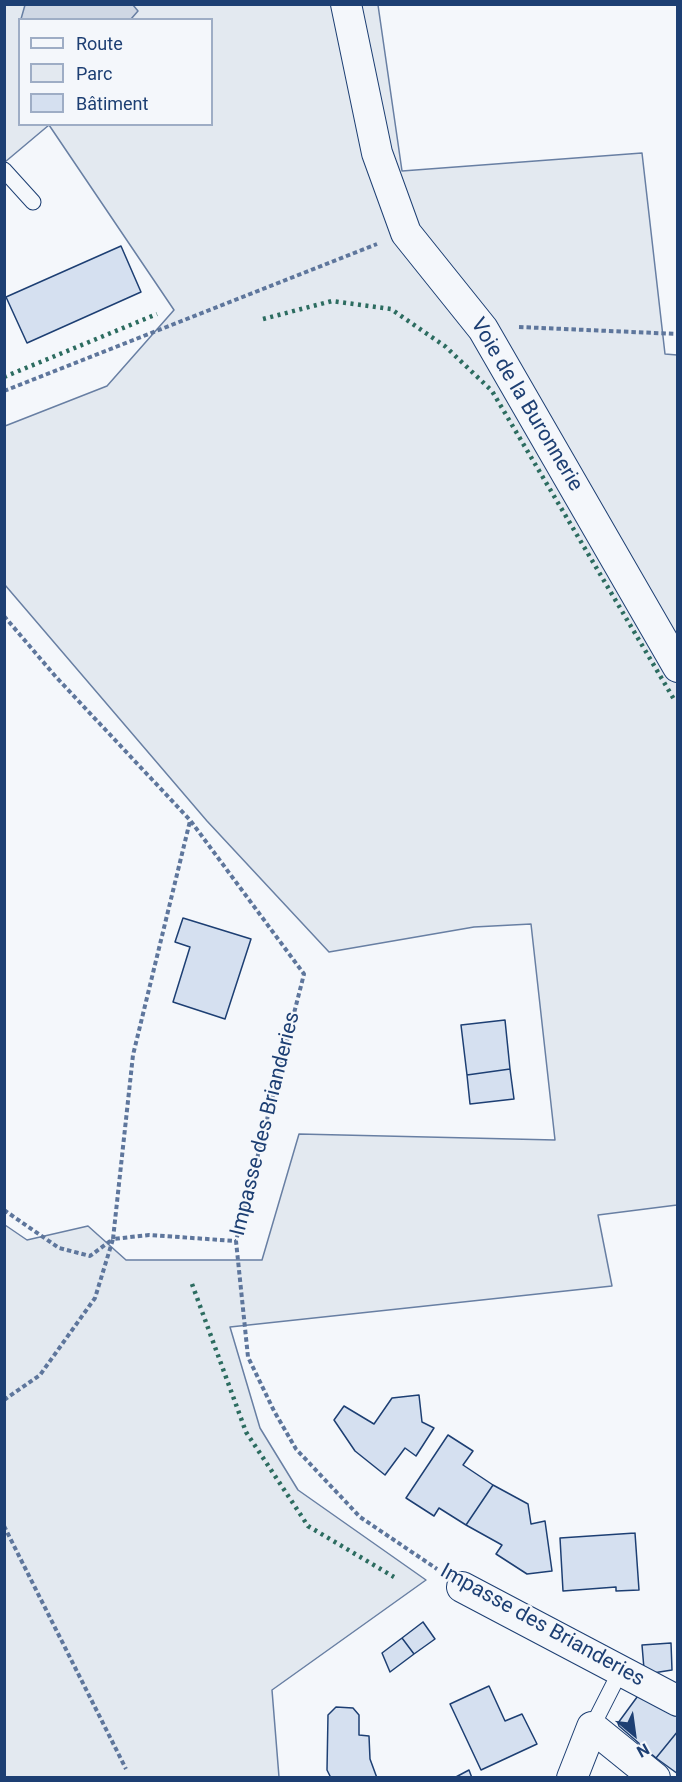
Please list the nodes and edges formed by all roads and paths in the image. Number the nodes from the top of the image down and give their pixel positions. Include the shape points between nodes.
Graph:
1 (346, 4) edge
2 (4, 170) edge
3 (33, 202) dead end
4 (406, 233) junction
5 (483, 329) junction
6 (678, 334) edge
7 (4, 391) edge
8 (4, 616) edge
9 (678, 667) edge
10 (190, 820) junction
11 (4, 1210) edge
12 (113, 1239) junction
13 (236, 1241) junction
14 (4, 1400) edge
15 (4, 1526) edge
16 (462, 1587) joint
17 (621, 1670) junction
18 (678, 1701) edge
19 (592, 1727) junction
20 (126, 1769) dead end
21 (572, 1778) edge
22 (655, 1778) edge

1 - 4 street, Voie de la Buronnerie via 377,153
2 - 3 lane
4 - 5 street, Voie de la Buronnerie
4 - 7 path
5 - 6 path via 533,326
5 - 9 street, Voie de la Buronnerie
8 - 10 path
10 - 12 path via 133,1055
10 - 13 path, Impasse des Brianderies via 304,974
11 - 12 path via 59,1248 90,1256
12 - 13 path via 149,1235
12 - 14 path via 95,1298 40,1375
13 - 16 path, Impasse des Brianderies via 248,1357 296,1449 360,1517
15 - 20 path
16 - 17 street, Impasse des Brianderies
17 - 18 street, Impasse des Brianderies
17 - 19 lane
19 - 21 street
19 - 22 street

